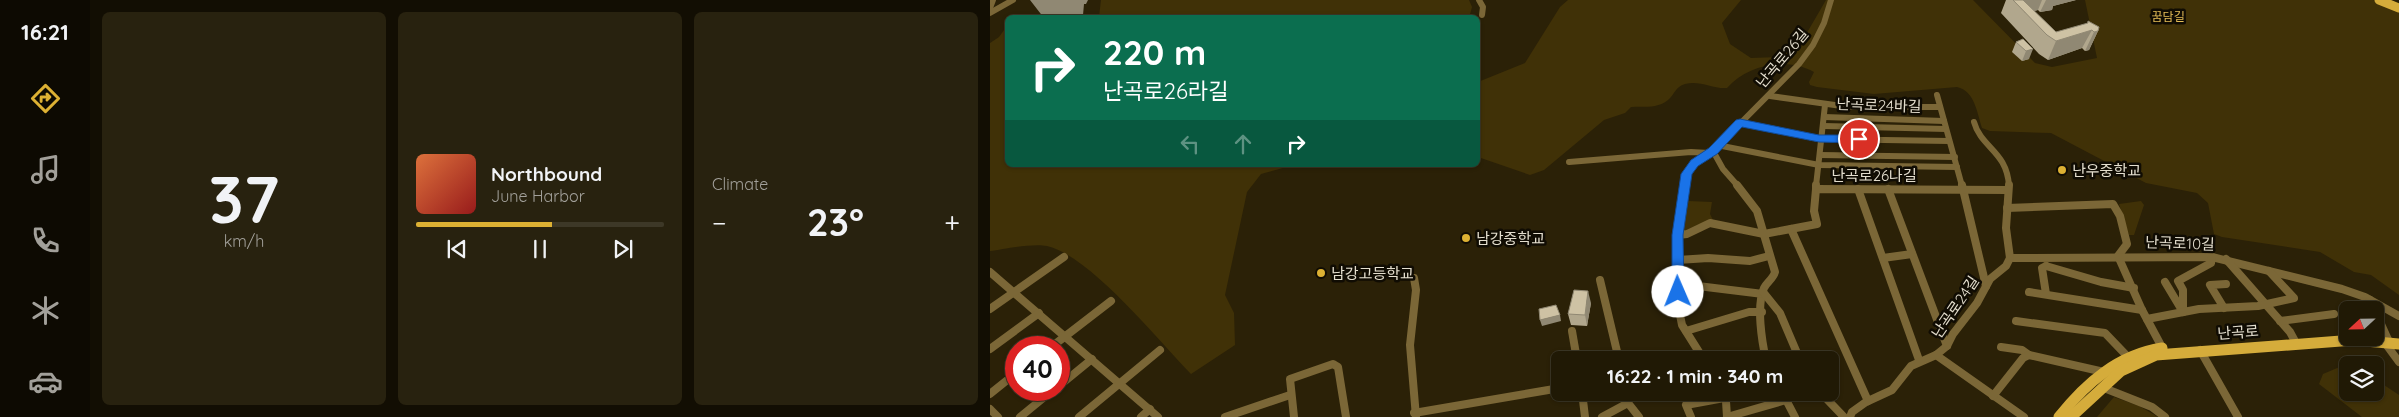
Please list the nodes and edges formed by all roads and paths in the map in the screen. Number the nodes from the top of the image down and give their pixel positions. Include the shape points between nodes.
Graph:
1 (993, 0) edge
2 (1013, 0) edge
3 (1479, 0) edge
4 (1831, 0) edge
5 (2379, 0) edge
6 (2388, 0) edge
7 (2399, 4) edge
8 (990, 8) edge
9 (2399, 8) edge
10 (990, 13) edge
11 (1482, 15) dead end
12 (1937, 95) dead end
13 (1770, 96) junction
14 (1825, 105) junction
15 (1940, 107) junction
16 (1824, 117) junction
17 (1944, 121) junction
18 (1974, 122) dead end
19 (1740, 123) junction
20 (1824, 126) junction
21 (1946, 129) junction
22 (1823, 139) junction
23 (1949, 140) junction
24 (1713, 150) junction
25 (1820, 155) junction
26 (1954, 157) junction
27 (1569, 162) dead end
28 (1819, 165) junction
29 (1957, 167) junction
30 (1816, 189) junction
31 (1858, 189) junction
32 (1888, 189) junction
33 (1964, 190) junction
34 (2008, 190) junction
35 (2007, 208) junction
36 (1791, 229) junction
37 (1764, 234) junction
38 (1678, 235) junction
39 (1912, 254) junction
40 (1770, 256) junction
41 (2118, 256) junction
42 (1064, 257) dead end
43 (2045, 257) junction
44 (2212, 257) junction
45 (1883, 258) junction
46 (2010, 258) junction
47 (2226, 259) junction
48 (1678, 260) junction
49 (2046, 266) junction
50 (2269, 270) junction
51 (992, 277) edge
52 (1414, 278) dead end
53 (1600, 280) dead end
54 (2165, 282) dead end
55 (2226, 284) dead end
56 (1678, 286) junction
57 (1986, 286) junction
58 (2134, 288) junction
59 (1015, 292) junction
60 (2029, 292) dead end
61 (1763, 293) junction
62 (2046, 294) junction
63 (2370, 300) junction
64 (1111, 301) dead end
65 (2265, 305) junction
66 (2224, 308) junction
67 (990, 309) edge
68 (2142, 310) junction
69 (1762, 312) junction
70 (2183, 312) junction
71 (1039, 313) junction
72 (2334, 314) dead end
73 (2399, 316) edge
74 (2147, 319) junction
75 (2016, 321) dead end
76 (2280, 321) junction
77 (1572, 331) dead end
78 (1686, 332) junction
79 (1064, 336) joint
80 (2339, 336) edge
81 (1070, 341) edge
82 (2295, 341) junction
83 (2389, 341) edge
84 (1947, 346) junction
85 (2001, 347) dead end
86 (990, 349) edge
87 (1160, 350) dead end
88 (2200, 350) junction
89 (1575, 351) edge
90 (1617, 351) edge
91 (1698, 351) edge
92 (1765, 351) edge
93 (1798, 351) edge
94 (2164, 351) junction
95 (1936, 355) junction
96 (2029, 355) junction
97 (2128, 357) junction
98 (1092, 359) junction
99 (1919, 360) junction
100 (2399, 362) edge
101 (2104, 372) junction
102 (1070, 377) edge
103 (1005, 382) edge
104 (1119, 383) junction
105 (2104, 388) junction
106 (1551, 390) edge
107 (990, 394) edge
108 (1290, 395) junction
109 (1993, 396) junction
110 (1040, 401) edge
111 (1583, 401) edge
112 (1628, 401) edge
113 (1701, 401) edge
114 (1724, 401) edge
115 (1770, 401) edge
116 (1787, 401) edge
117 (1829, 401) edge
118 (1868, 401) junction
119 (1628, 404) junction
120 (990, 409) edge
121 (1150, 409) junction
122 (1415, 415) edge
123 (998, 417) edge
124 (1020, 417) edge
125 (1079, 417) edge
126 (1141, 417) edge
127 (1158, 417) edge
128 (1224, 417) edge
129 (1294, 417) edge
130 (1346, 417) edge
131 (1585, 417) edge
132 (1602, 417) edge
133 (1639, 417) edge
134 (1691, 417) edge
135 (1727, 417) edge
136 (1795, 417) edge
137 (1844, 417) edge
138 (1850, 417) edge
139 (2024, 417) edge
140 (2059, 417) edge
141 (2070, 417) edge
142 (2165, 417) edge
143 (2238, 417) edge

1 - 8 street
2 - 10 street
3 - 11 street
4 - 13 street, 난곡로26길 via 1822,32 1796,68
5 - 9 main road
6 - 7 main road
12 - 15 street, 난곡로24바길
13 - 14 street
13 - 19 street, 난곡로26길
14 - 15 street
14 - 16 street
15 - 17 street, 난곡로24바길
16 - 17 street, 난곡로24바길
16 - 20 street, 난곡로24바길
17 - 21 street, 난곡로24바길
18 - 34 street via 1976,130 2005,164
19 - 22 street
19 - 24 street, 난곡로26길
20 - 21 street, 난곡로24바길
20 - 22 street
21 - 23 street, 난곡로24바길
22 - 23 street
22 - 25 street
23 - 26 street, 난곡로24바길
24 - 27 street
24 - 28 street
24 - 37 street via 1722,169 1752,202
24 - 38 street, 난곡로26길 via 1694,163 1686,174
25 - 26 street
25 - 28 street
26 - 29 street, 난곡로24바길
28 - 29 street
28 - 30 street
29 - 33 street, 난곡로24바길
30 - 31 street, 난곡로26나길
30 - 36 street, 난곡로26나길 via 1814,211 1817,224
31 - 32 street, 난곡로26나길
31 - 45 street
32 - 33 street, 난곡로26나길
32 - 39 street
33 - 34 street
33 - 57 street, 난곡로24바길
34 - 35 street
35 - 41 street via 2113,204 2120,216 2127,244
35 - 46 street
36 - 37 street, 난곡로26나길
36 - 118 street
37 - 38 street, 난곡로26나길 via 1710,224
37 - 40 street
38 - 48 street, 난곡로26길
39 - 45 street
39 - 84 street
40 - 48 street via 1742,263 1718,258
40 - 61 street via 1774,278
41 - 43 street, 난곡로10길
41 - 44 street, 난곡로10길
41 - 58 street
42 - 59 street
43 - 46 street, 난곡로10길
43 - 49 street
44 - 47 street, 난곡로10길
44 - 70 street via 2210,263 2178,281 2183,290
45 - 99 street
46 - 57 street, 난곡로24길
47 - 50 street, 난곡로10길
47 - 65 street
48 - 56 street, 난곡로26길
49 - 58 street via 2114,286
49 - 62 street via 2042,268
50 - 63 street, 난곡로10길 via 2342,289
50 - 65 street via 2294,298
51 - 59 street
52 - 122 street via 1416,290 1410,345
53 - 90 street
54 - 70 street
55 - 66 street via 2210,285
56 - 61 street
56 - 78 street, 난곡로26길 via 1680,315
57 - 84 street, 난곡로24길
58 - 68 street
59 - 67 street
59 - 71 street
60 - 62 street
61 - 69 street
61 - 93 street via 1771,296 1780,311
62 - 68 street via 2111,308
63 - 73 street, 난곡로10길
63 - 83 street
64 - 79 street
65 - 66 street
65 - 76 street
66 - 70 street
68 - 74 street
69 - 78 street via 1749,312
69 - 92 street
70 - 74 street
71 - 79 street
71 - 86 street
72 - 76 street
74 - 94 street
75 - 97 street via 2104,333
76 - 82 street
77 - 89 street
78 - 91 street, 난곡로26길
80 - 82 main road, 난곡로
81 - 98 street
82 - 83 main road, 난곡로
82 - 88 main road, 난곡로
82 - 94 main road, 난곡로
83 - 100 street
84 - 95 street, 난곡로24길
85 - 96 street via 2022,350
87 - 104 street
88 - 94 main road, 난곡로
88 - 143 street
94 - 97 main road, 난곡로 via 2153,349
94 - 105 main road, 난곡로 via 2121,372
95 - 99 street, 난곡로24길
95 - 109 street
96 - 101 street
96 - 109 street
97 - 101 main road, 난곡로
98 - 102 street
98 - 104 street
99 - 118 street, 난곡로24길 via 1892,390
101 - 140 main road, 난곡로
103 - 107 street
104 - 121 street
104 - 125 street
105 - 141 main road, 난곡로
105 - 142 street via 2152,407
106 - 122 street
108 - 128 street
108 - 129 street
108 - 130 street via 1290,379 1333,364 1338,367
109 - 139 street
110 - 124 street
111 - 131 street
112 - 119 street
113 - 134 street via 1686,405
114 - 135 street
115 - 135 street
116 - 136 street
117 - 137 street
118 - 138 street, 난곡로24길
119 - 132 street
119 - 133 street
120 - 123 street
121 - 126 street
121 - 127 street

